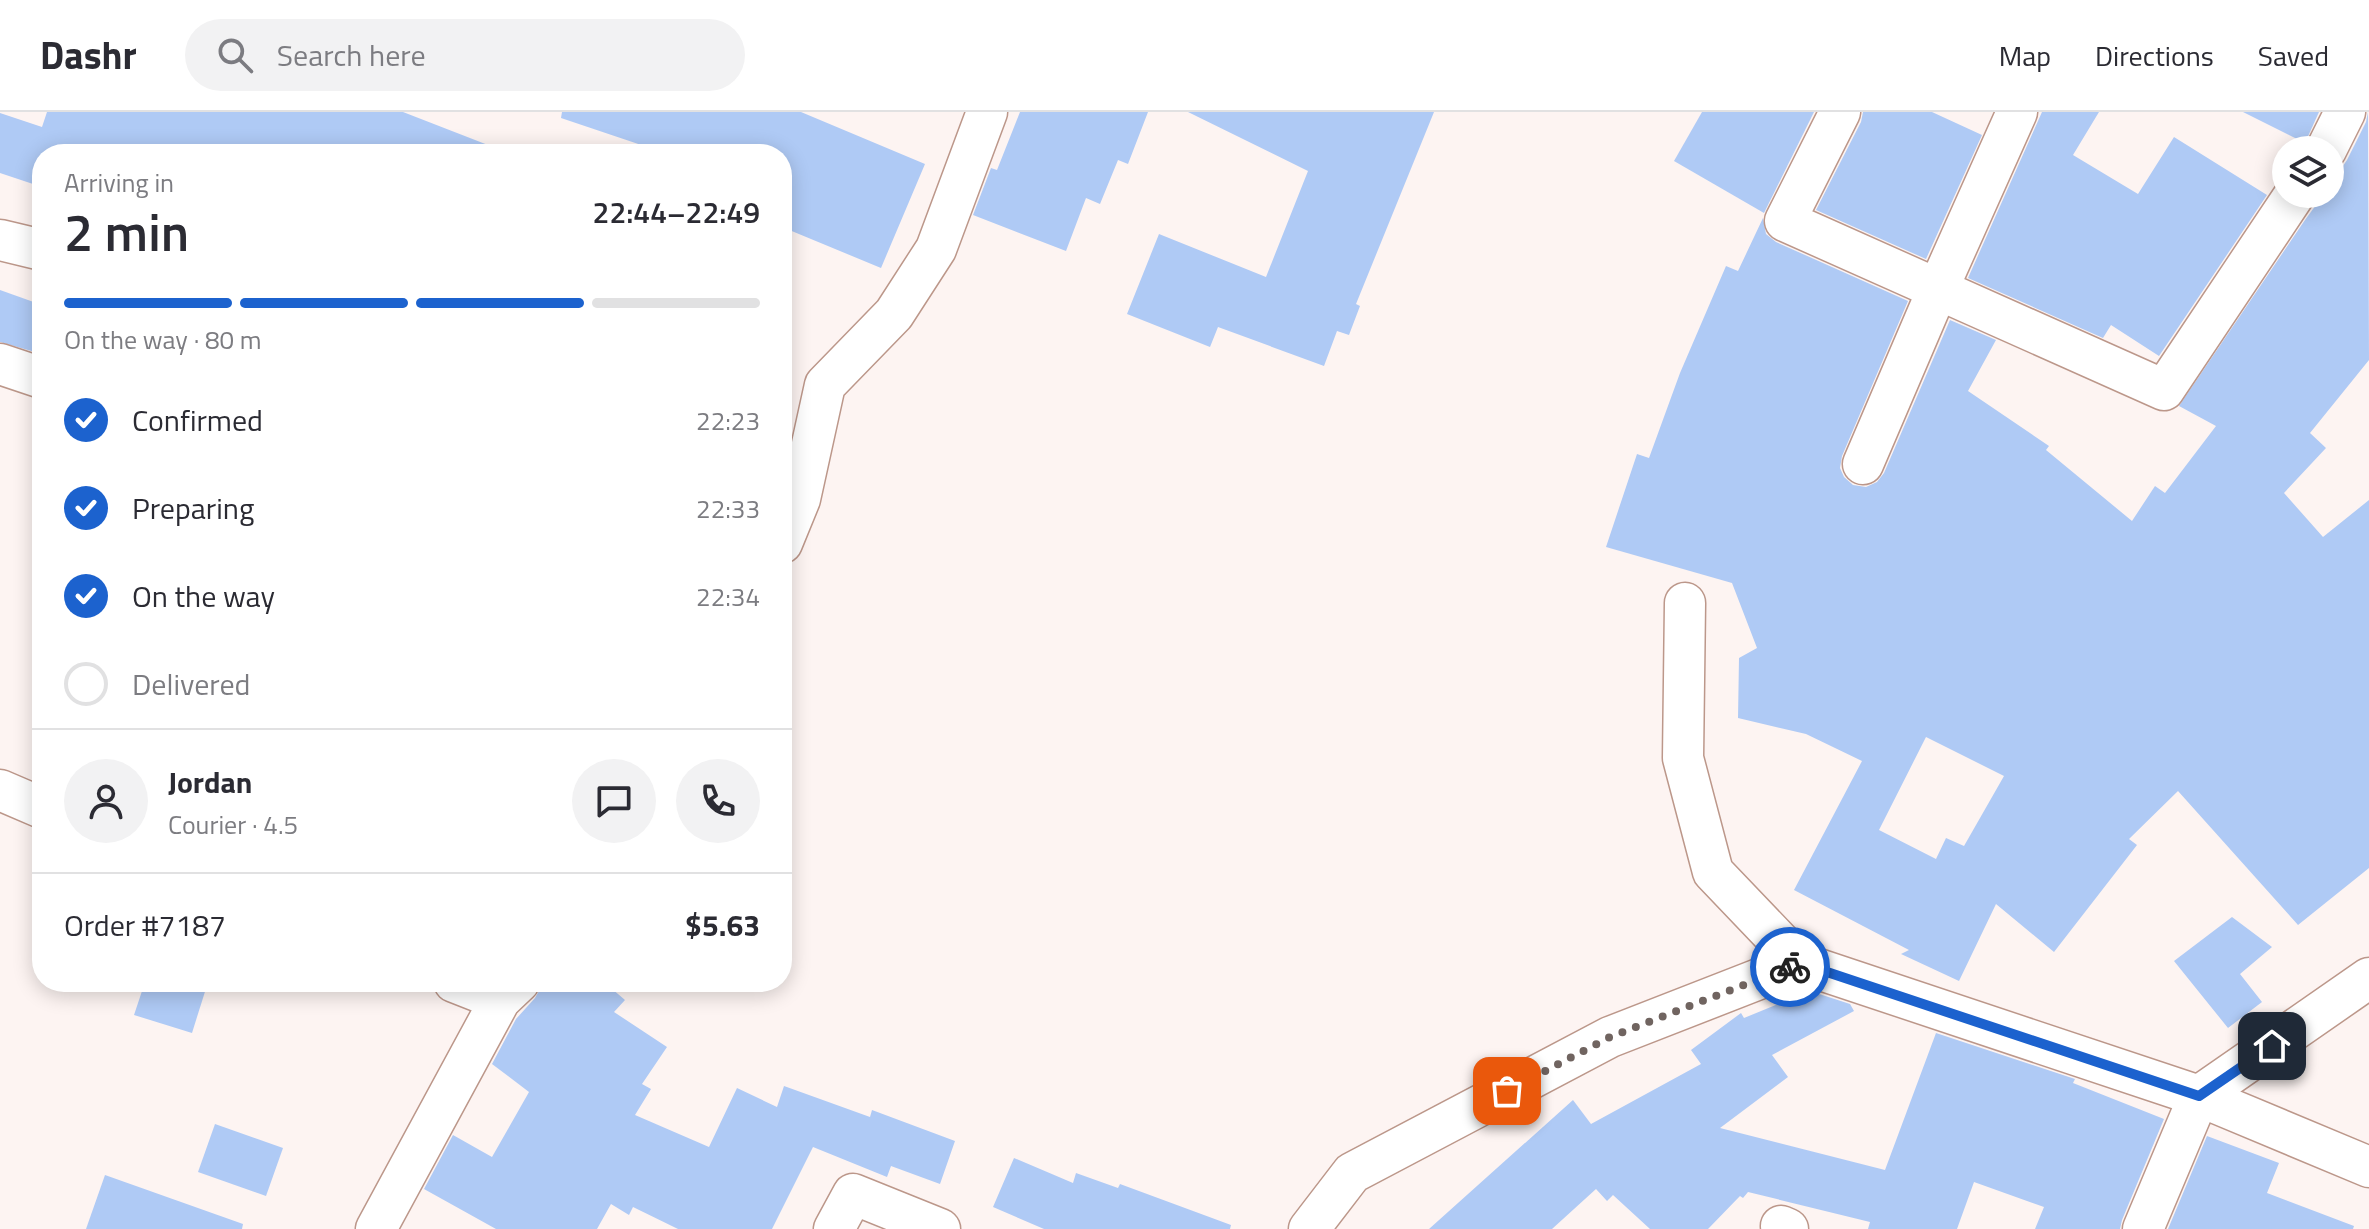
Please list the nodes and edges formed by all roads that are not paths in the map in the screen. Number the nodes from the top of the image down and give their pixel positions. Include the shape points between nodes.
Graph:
1 (987, 112) edge
2 (1840, 112) edge
3 (2017, 112) edge
4 (2345, 112) edge
5 (2333, 136) edge
6 (2286, 208) edge
7 (0, 240) edge
8 (32, 248) edge
9 (1937, 291) junction
10 (0, 364) edge
11 (32, 375) edge
12 (1863, 464) dead end
13 (792, 493) edge
14 (1685, 603) dead end
15 (0, 790) edge
16 (32, 804) edge
17 (1800, 963) junction
18 (2369, 978) edge
19 (509, 992) edge
20 (2199, 1096) junction
21 (2369, 1167) edge
22 (376, 1229) edge
23 (834, 1229) edge
24 (940, 1229) edge
25 (1309, 1229) edge
26 (2143, 1229) edge

1 - 13 street via 936,249 894,314 825,385
2 - 9 street via 1785,221
3 - 9 street
4 - 5 street
6 - 9 street via 2164,390
7 - 8 street
9 - 12 street
10 - 11 street
14 - 17 street via 1683,758 1713,872
15 - 16 street
17 - 20 street
17 - 25 street via 1610,1037 1352,1173
18 - 20 street
19 - 22 street
20 - 21 street
20 - 26 street
23 - 24 street via 853,1194

